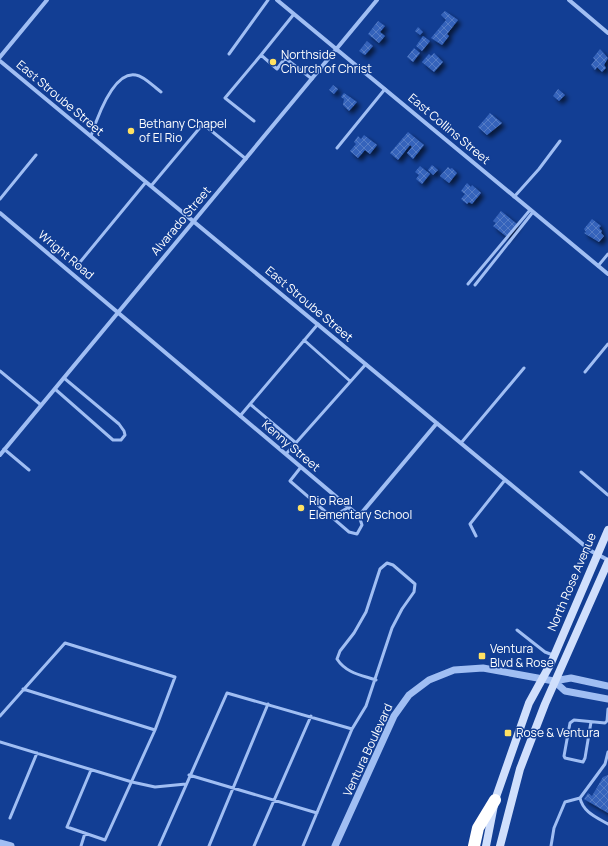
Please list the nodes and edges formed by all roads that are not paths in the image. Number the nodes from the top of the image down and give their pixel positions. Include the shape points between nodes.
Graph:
1 (47, 0) edge
2 (268, 0) edge
3 (277, 0) edge
4 (377, 0) edge
5 (569, 0) edge
6 (294, 14) junction
7 (608, 32) edge
8 (337, 49) junction
9 (229, 54) dead end
10 (261, 55) junction
11 (0, 57) edge
12 (0, 61) edge
13 (312, 79) junction
14 (385, 89) junction
15 (161, 92) dead end
16 (254, 121) dead end
17 (91, 136) junction
18 (560, 141) dead end
19 (337, 148) dead end
20 (36, 156) dead end
21 (246, 159) junction
22 (146, 182) junction
23 (151, 186) junction
24 (514, 197) junction
25 (0, 198) edge
26 (532, 211) junction
27 (0, 213) edge
28 (194, 222) junction
29 (608, 254) edge
30 (598, 266) junction
31 (76, 267) dead end
32 (608, 274) edge
33 (468, 284) dead end
34 (475, 285) dead end
35 (118, 313) junction
36 (318, 324) junction
37 (304, 340) junction
38 (608, 344) edge
39 (366, 364) junction
40 (524, 368) dead end
41 (0, 371) edge
42 (585, 372) dead end
43 (64, 378) junction
44 (350, 381) junction
45 (55, 389) junction
46 (250, 404) junction
47 (41, 405) junction
48 (240, 416) junction
49 (437, 423) junction
50 (296, 443) junction
51 (460, 443) junction
52 (4, 449) junction
53 (286, 454) junction
54 (0, 455) edge
55 (301, 467) junction
56 (29, 470) dead end
57 (581, 472) dead end
58 (505, 480) junction
59 (608, 495) edge
60 (349, 507) junction
61 (359, 516) junction
62 (332, 517) junction
63 (608, 530) edge
64 (476, 536) dead end
65 (597, 554) junction
66 (608, 561) edge
67 (517, 630) dead end
68 (554, 656) junction
69 (542, 679) junction
70 (376, 680) junction
71 (554, 682) junction
72 (608, 686) edge
73 (23, 689) junction
74 (608, 699) edge
75 (268, 704) junction
76 (608, 709) edge
77 (0, 716) edge
78 (311, 716) junction
79 (608, 721) edge
80 (591, 722) junction
81 (352, 729) junction
82 (155, 730) junction
83 (0, 742) edge
84 (608, 752) edge
85 (37, 753) junction
86 (92, 770) junction
87 (189, 775) junction
88 (132, 782) junction
89 (186, 784) junction
90 (234, 788) junction
91 (580, 798) junction
92 (273, 800) junction
93 (495, 800) junction
94 (317, 813) junction
95 (10, 818) dead end
96 (608, 824) edge
97 (85, 833) junction
98 (0, 843) edge
99 (11, 846) edge
100 (81, 846) edge
101 (159, 846) edge
102 (209, 846) edge
103 (254, 846) edge
104 (303, 846) edge
105 (336, 846) edge
106 (474, 846) edge
107 (486, 846) edge
108 (500, 846) edge
109 (551, 846) edge

1 - 11 street
2 - 9 lane
3 - 6 street, East Collins Street
4 - 8 street, Alvarado Street
5 - 7 street
6 - 8 street, East Collins Street
6 - 10 lane
8 - 13 street, Alvarado Street
8 - 14 street, East Collins Street
10 - 13 lane via 277,68 285,58
10 - 16 lane via 225,98
12 - 17 street, East Stroube Street
13 - 21 street, Alvarado Street
14 - 19 lane
14 - 24 street, East Collins Street
15 - 17 lane via 138,75 132,74 123,79 110,91
17 - 22 street, East Stroube Street
18 - 24 lane
20 - 25 lane
21 - 23 lane via 203,124
21 - 28 street, Alvarado Street
22 - 23 street, East Stroube Street
22 - 31 lane
23 - 28 street, East Stroube Street
24 - 26 street, East Collins Street
26 - 30 street, East Collins Street
26 - 33 lane
26 - 34 lane
27 - 35 street, Wright Road
28 - 35 street, Alvarado Street
28 - 36 street, East Stroube Street
29 - 30 lane
30 - 32 street, East Collins Street
35 - 43 street, Alvarado Street
35 - 48 street, Kenny Street
36 - 37 lane
36 - 39 street, East Stroube Street
37 - 44 lane
37 - 46 lane
38 - 42 lane
39 - 44 lane
39 - 49 street, East Stroube Street
40 - 51 lane
41 - 47 lane
43 - 45 street, Alvarado Street
43 - 45 lane via 119,424 125,435 121,440 113,440
44 - 50 lane
45 - 47 street, Alvarado Street
46 - 48 lane
46 - 50 lane
47 - 52 street, Alvarado Street
48 - 53 street, Kenny Street
49 - 51 street, East Stroube Street
49 - 61 street
50 - 53 lane
51 - 58 street, East Stroube Street
52 - 54 street, Alvarado Street
52 - 56 lane
53 - 55 street, Kenny Street
55 - 60 street, Kenny Street
55 - 62 lane via 290,481
57 - 59 lane
58 - 64 lane via 470,524
58 - 65 street, East Stroube Street
60 - 61 street, Kenny Street
60 - 62 lane
61 - 62 lane via 362,525 357,534 349,532
63 - 65 main road, North Rose Avenue
65 - 66 street, East Stroube Street
65 - 68 main road, North Rose Avenue
66 - 71 main road, North Rose Avenue
67 - 68 lane
68 - 69 main road, North Rose Avenue
69 - 71 street, Ventura Boulevard
69 - 93 main road, North Rose Avenue via 529,703
69 - 105 street, Ventura Boulevard via 497,670 471,668 441,674 418,687 401,704 394,716
70 - 70 lane via 392,628 414,592 415,584 387,563 380,569 360,622 337,659 350,672
70 - 81 lane via 366,706
71 - 72 street via 571,678
71 - 74 street via 565,691
71 - 108 main road, North Rose Avenue via 520,769
73 - 77 lane
73 - 82 lane
73 - 82 lane via 65,643 175,677
75 - 78 lane
75 - 87 lane via 228,693
75 - 90 lane
76 - 79 lane
78 - 81 lane
78 - 92 lane
79 - 80 lane
80 - 80 lane via 574,720 570,723 564,756 566,758 583,762
81 - 94 lane
82 - 88 lane
83 - 85 lane
84 - 91 lane via 605,764
85 - 86 lane
85 - 95 lane
86 - 88 lane
86 - 97 lane via 67,827
87 - 89 lane
87 - 90 lane
88 - 89 lane via 155,787
88 - 97 lane via 105,840
89 - 101 lane
90 - 92 lane
90 - 102 lane
91 - 96 lane via 581,805 586,810
91 - 109 lane via 565,802 554,828
92 - 94 lane
92 - 103 lane
93 - 106 highway via 478,828
93 - 107 main road, North Rose Avenue
94 - 104 lane
97 - 100 lane
98 - 99 street

